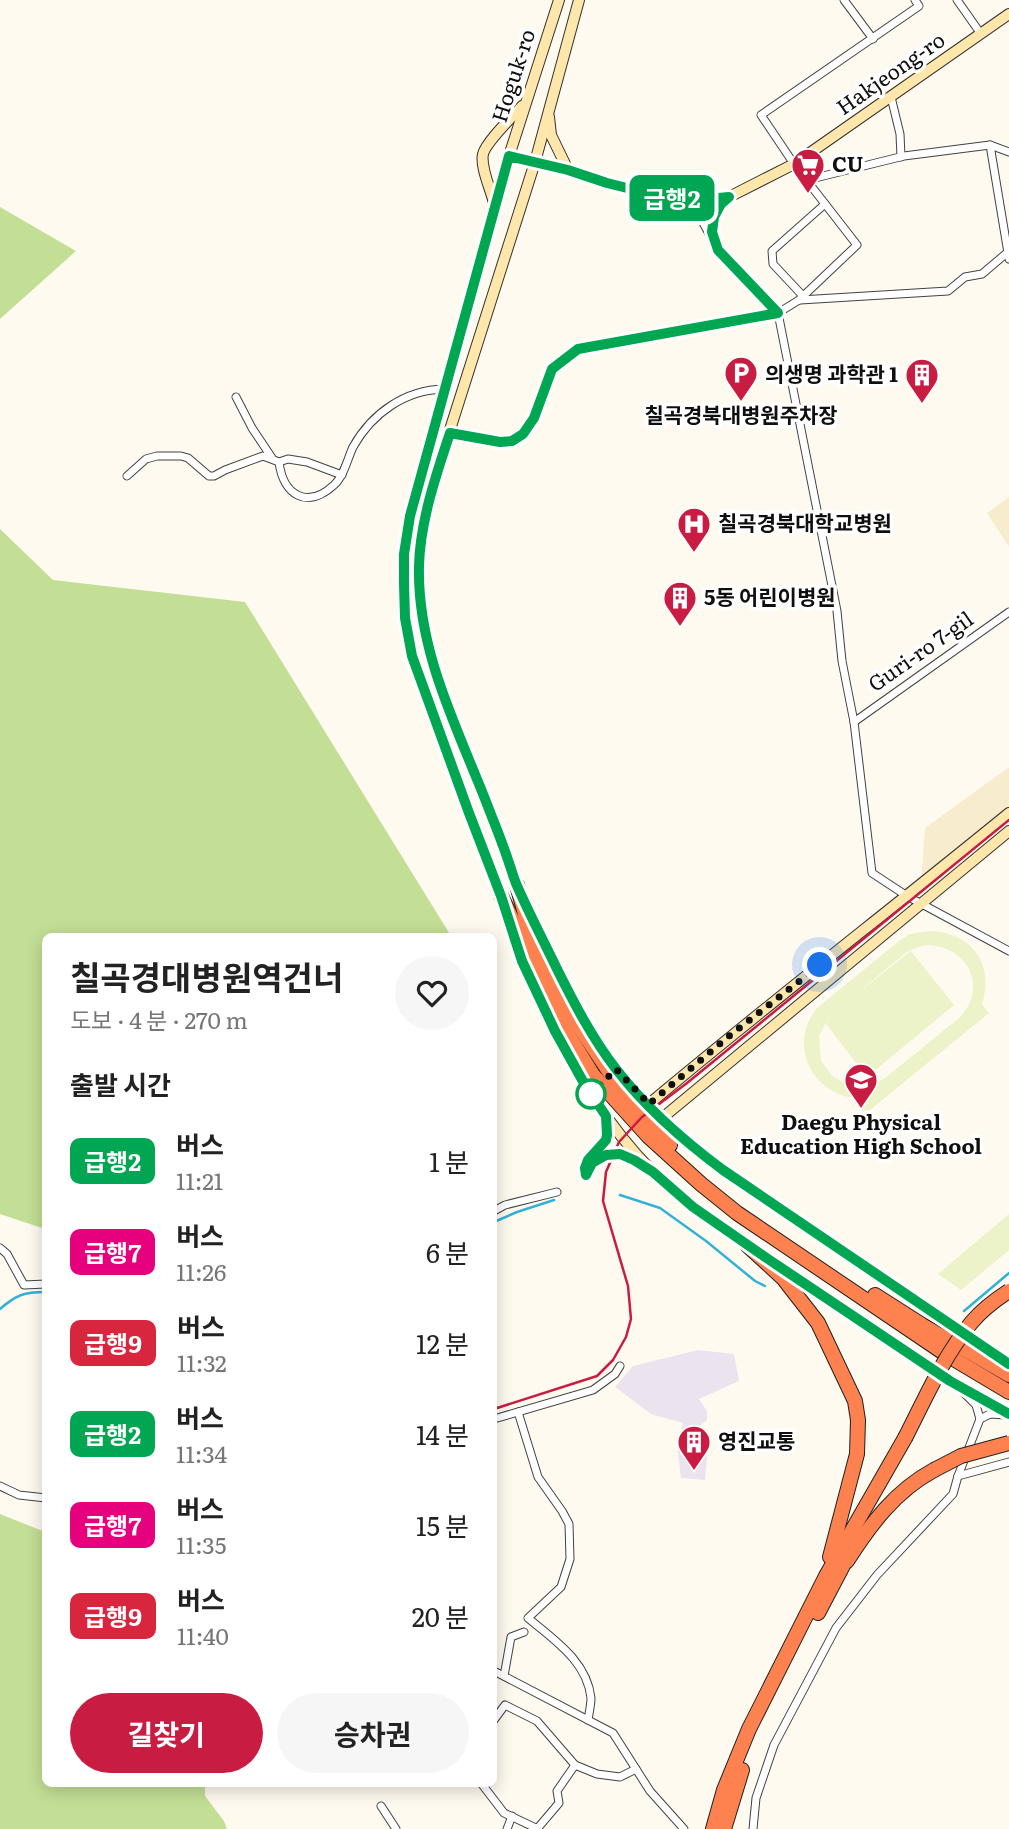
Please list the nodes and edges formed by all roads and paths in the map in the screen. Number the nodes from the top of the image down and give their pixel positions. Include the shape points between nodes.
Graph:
1 (559, 0) edge
2 (579, 0) edge
3 (844, 0) edge
4 (957, 0) edge
5 (917, 3) edge
6 (1009, 14) edge
7 (981, 34) junction
8 (873, 39) junction
9 (891, 97) junction
10 (526, 102) junction
11 (550, 104) junction
12 (990, 145) junction
13 (1009, 152) edge
14 (509, 156) junction
15 (901, 157) junction
16 (535, 162) junction
17 (794, 164) junction
18 (568, 170) junction
19 (807, 180) junction
20 (698, 200) junction
21 (825, 204) junction
22 (495, 206) junction
23 (1009, 255) edge
24 (801, 298) junction
25 (778, 313) junction
26 (444, 389) junction
27 (236, 397) dead end
28 (450, 433) junction
29 (276, 460) junction
30 (342, 475) junction
31 (127, 476) dead end
32 (1009, 612) edge
33 (853, 722) junction
34 (1009, 813) edge
35 (1009, 831) edge
36 (517, 885) junction
37 (501, 896) junction
38 (907, 896) junction
39 (923, 903) junction
40 (1009, 951) edge
41 (649, 1104) junction
42 (661, 1119) junction
43 (557, 1192) dead end
44 (497, 1209) edge
45 (747, 1245) junction
46 (0, 1248) edge
47 (42, 1284) edge
48 (1009, 1291) edge
49 (1009, 1298) edge
50 (966, 1359) junction
51 (1009, 1364) edge
52 (620, 1366) dead end
53 (1009, 1375) edge
54 (950, 1381) junction
55 (1009, 1392) edge
56 (518, 1412) junction
57 (1009, 1415) edge
58 (497, 1418) edge
59 (980, 1419) junction
60 (907, 1439) junction
61 (1009, 1443) edge
62 (1009, 1462) edge
63 (958, 1476) junction
64 (0, 1486) edge
65 (42, 1498) edge
66 (829, 1581) junction
67 (524, 1632) dead end
68 (497, 1673) edge
69 (503, 1676) junction
70 (497, 1716) edge
71 (588, 1720) junction
72 (575, 1765) junction
73 (636, 1769) junction
74 (484, 1787) edge
75 (381, 1805) dead end
76 (724, 1808) junction
77 (512, 1816) junction
78 (396, 1829) edge
79 (507, 1829) edge
80 (537, 1829) edge
81 (684, 1829) edge
82 (713, 1829) edge
83 (724, 1829) edge
84 (753, 1829) edge

1 - 10 main road, Hoguk-ro
2 - 11 main road, Hoguk-ro
3 - 8 street
4 - 7 street
5 - 8 street
6 - 7 main road, Hakjeong-ro
7 - 9 main road, Hakjeong-ro
8 - 17 street via 761,115
9 - 15 street
9 - 17 main road, Hakjeong-ro
10 - 14 main road, Hoguk-ro
10 - 22 main road via 483,153
11 - 16 main road, Hoguk-ro
11 - 18 main road via 551,135
12 - 13 street
12 - 15 street
12 - 23 street
14 - 16 main road, Hakjeong-ro
14 - 22 main road, Hoguk-ro
15 - 19 street
16 - 18 main road, Hakjeong-ro
16 - 28 main road, Hoguk-ro
17 - 19 street
17 - 20 main road, Hakjeong-ro via 729,197
18 - 20 main road, Hakjeong-ro via 663,197
19 - 21 street
20 - 25 street via 701,219 718,250
21 - 24 street via 772,251 773,264
21 - 24 street via 857,245
22 - 26 main road, Hoguk-ro
23 - 24 street via 948,291
24 - 25 street
25 - 28 street via 578,349 552,369 534,418 523,434 500,442
25 - 33 street via 837,611
26 - 30 street via 408,395 394,404 363,433
26 - 37 main road, Hoguk-ro via 410,516 404,554 405,618 412,656
27 - 29 street
28 - 36 main road, Hoguk-ro via 422,536 419,567 426,642
29 - 30 street via 307,462
29 - 30 street via 285,485 307,499 319,497
29 - 31 street via 263,456 214,476 188,458 157,456 146,459
32 - 33 street, Guri-ro 7-gil
33 - 38 street via 872,873
34 - 38 main road
35 - 39 main road
36 - 41 main road, Hoguk-ro via 593,1036
36 - 50 highway via 530,932 574,1019 618,1085 674,1149 723,1191
37 - 45 main road, Hoguk-ro via 522,961 600,1109 675,1193
37 - 50 highway via 567,1033 593,1075 648,1136 737,1213
38 - 39 street
38 - 41 main road
39 - 40 street
39 - 42 main road
41 - 42 main road, Hoguk-ro
42 - 51 main road, Hoguk-ro via 723,1170
43 - 44 street
45 - 54 main road, Hoguk-ro
45 - 66 highway via 783,1278 818,1323 855,1401 858,1454
46 - 47 street via 24,1285
48 - 60 highway, bridge via 986,1308 957,1342
49 - 60 highway, bridge via 979,1321 961,1345
50 - 53 highway
50 - 55 highway
52 - 56 street via 593,1390
54 - 57 main road, Hoguk-ro
54 - 59 street via 976,1405
56 - 58 street
56 - 71 street via 538,1477 569,1524 570,1559 561,1587 528,1618 574,1658 587,1679
57 - 59 street via 990,1414
59 - 63 street
60 - 66 highway
61 - 66 highway, bridge via 961,1456 909,1486 879,1516
62 - 63 street
63 - 84 street via 953,1494 877,1575 836,1628 774,1745 757,1798
64 - 65 street via 19,1495
66 - 76 highway
67 - 69 street via 511,1637
68 - 69 street
69 - 71 street
70 - 72 street via 505,1705 537,1721
71 - 73 street via 613,1733
72 - 73 street via 620,1777
72 - 80 street via 558,1791 559,1803
73 - 81 street
74 - 77 street via 504,1813
75 - 78 street
76 - 82 highway
76 - 83 highway
77 - 79 street
77 - 80 street

